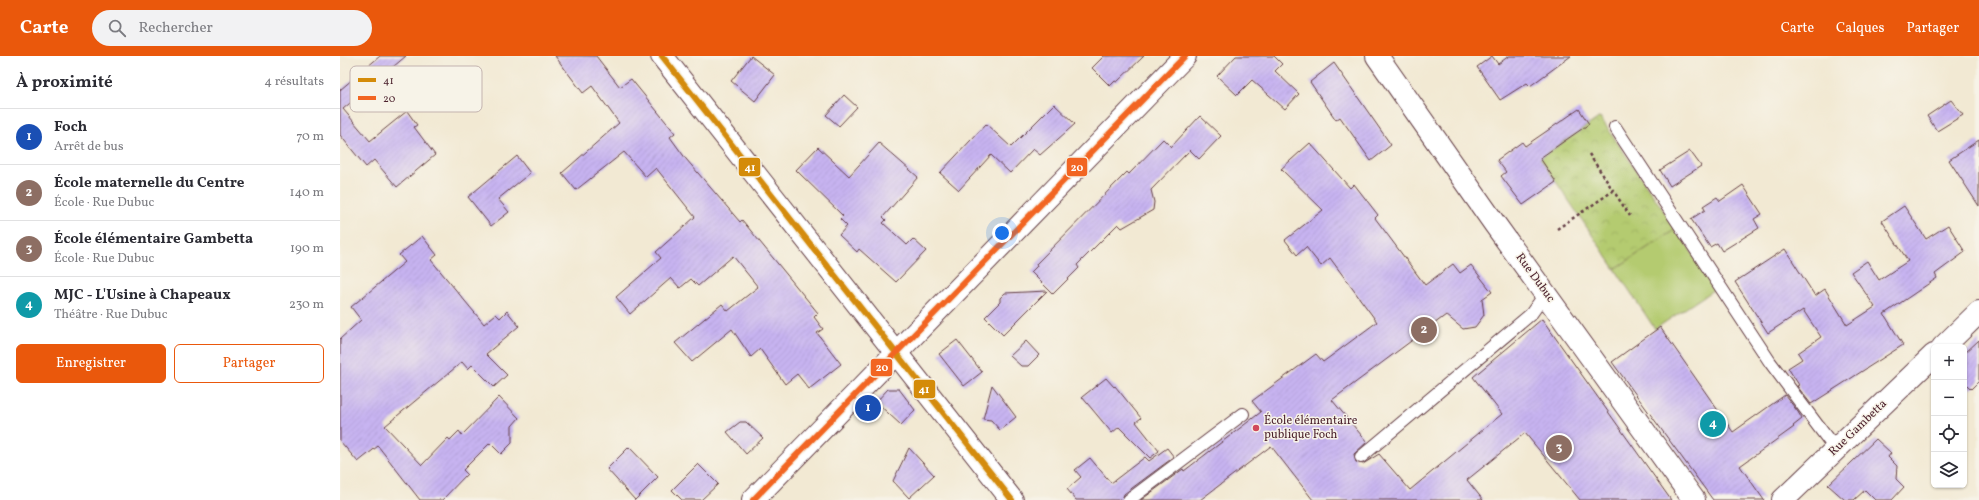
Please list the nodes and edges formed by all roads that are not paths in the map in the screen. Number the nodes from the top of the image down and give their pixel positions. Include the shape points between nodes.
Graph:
1 (662, 56) edge
2 (1184, 56) edge
3 (1377, 56) edge
4 (1615, 127) dead end
5 (1546, 293) junction
6 (1979, 312) edge
7 (1946, 344) edge
8 (896, 351) junction
9 (1931, 358) edge
10 (1243, 414) dead end
11 (1836, 450) junction
12 (1361, 457) dead end
13 (752, 500) edge
14 (1012, 500) edge
15 (1129, 500) edge
16 (1694, 500) edge
17 (1783, 500) edge

1 - 8 street
2 - 8 street
3 - 5 street, Rue Dubuc
4 - 11 lane via 1770,362
5 - 12 lane via 1531,314
5 - 16 street, Rue Dubuc
6 - 7 street
8 - 13 street
8 - 14 street
9 - 11 street, Rue Gambetta
10 - 15 lane
11 - 17 street, Rue Gambetta

